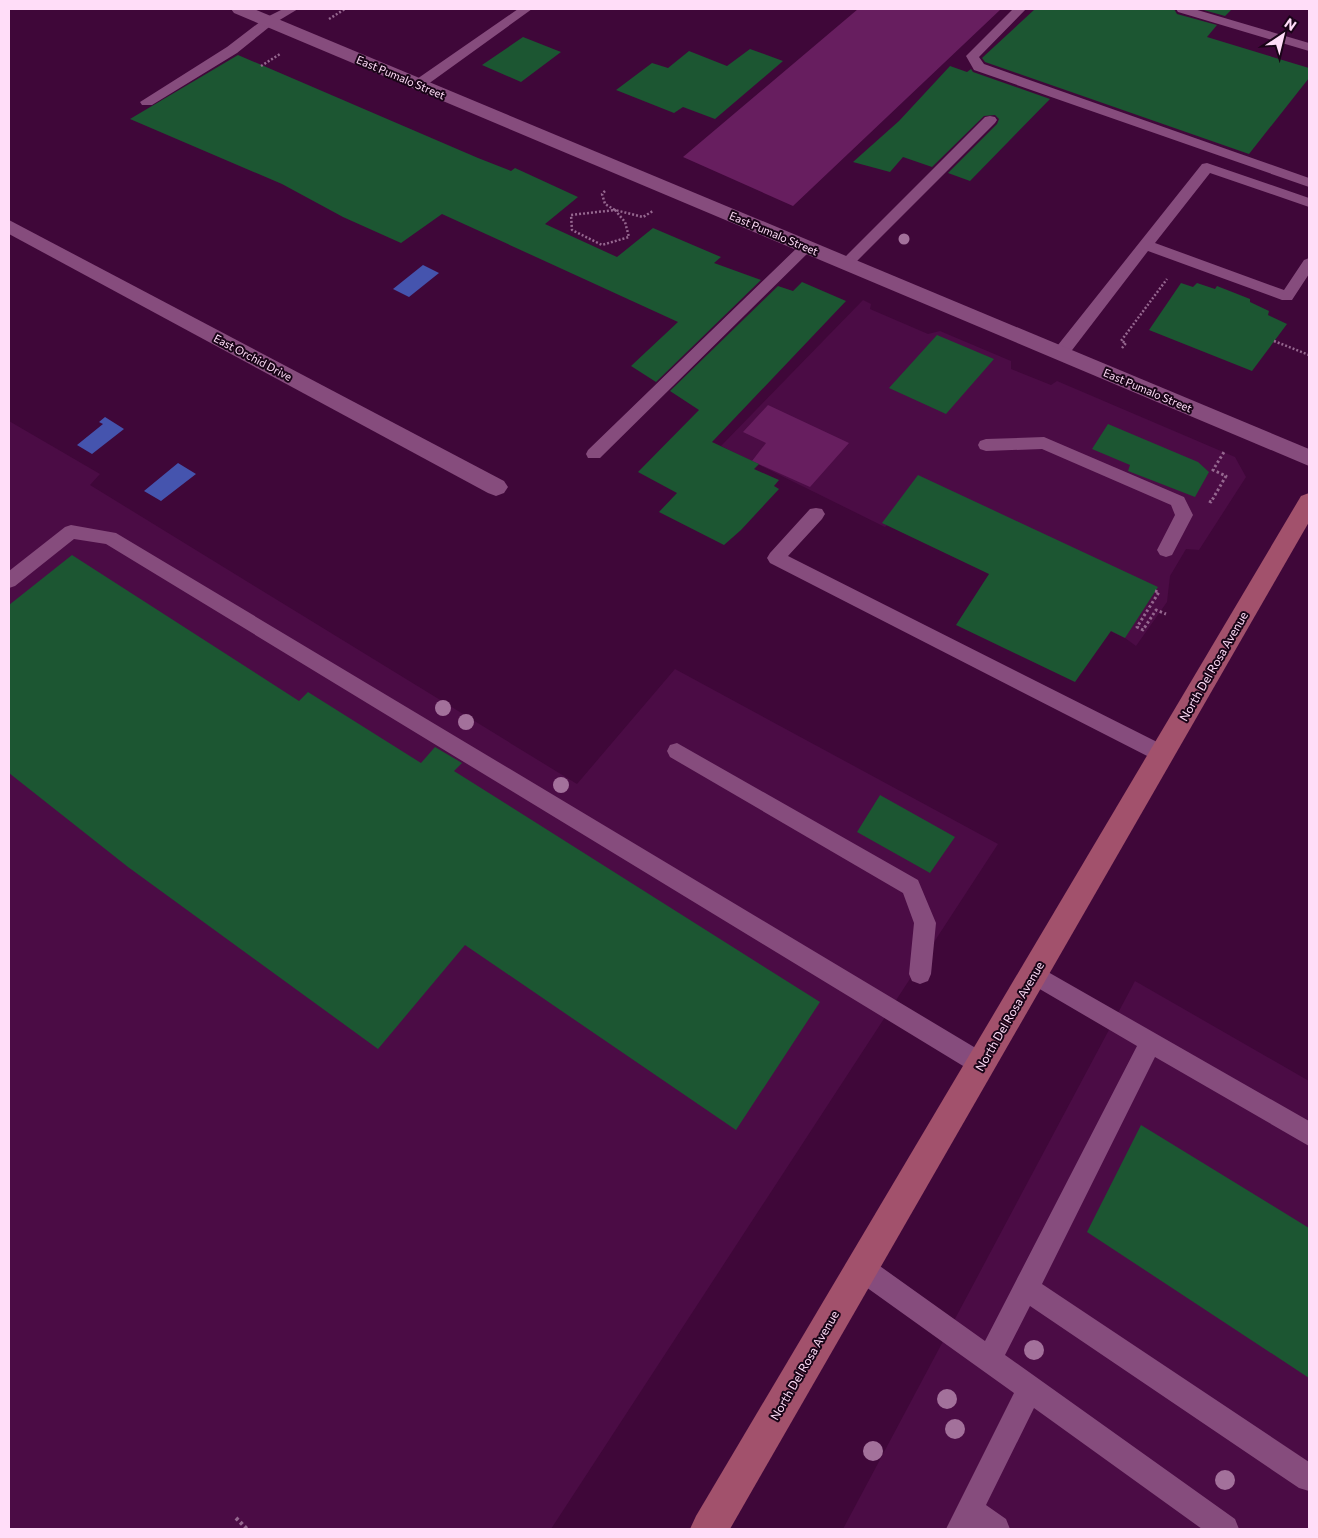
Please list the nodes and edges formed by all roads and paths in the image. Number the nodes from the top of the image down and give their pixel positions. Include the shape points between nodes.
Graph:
1 (240, 9) edge
2 (292, 9) edge
3 (344, 9) edge
4 (526, 9) edge
5 (1020, 9) edge
6 (1182, 9) edge
7 (328, 19) dead end
8 (269, 21) junction
9 (1309, 47) edge
10 (282, 53) dead end
11 (261, 66) dead end
12 (419, 84) junction
13 (147, 102) dead end
14 (990, 120) dead end
15 (1309, 183) edge
16 (607, 190) dead end
17 (1309, 203) edge
18 (615, 210) junction
19 (655, 210) dead end
20 (9, 226) edge
21 (1145, 245) junction
22 (806, 247) junction
23 (1309, 263) edge
24 (846, 264) junction
25 (1172, 271) dead end
26 (1274, 341) dead end
27 (1119, 353) dead end
28 (1060, 354) junction
29 (1309, 355) edge
30 (986, 445) dead end
31 (1225, 451) dead end
32 (594, 454) dead end
33 (1309, 458) edge
34 (496, 487) dead end
35 (1203, 498) dead end
36 (1309, 502) edge
37 (816, 514) dead end
38 (1166, 550) dead end
39 (9, 581) edge
40 (1155, 591) dead end
41 (1166, 614) dead end
42 (677, 751) dead end
43 (1162, 754) junction
44 (920, 974) dead end
45 (1034, 974) junction
46 (1151, 1042) junction
47 (981, 1064) junction
48 (1309, 1134) edge
49 (861, 1268) junction
50 (1026, 1288) junction
51 (989, 1359) junction
52 (1030, 1388) junction
53 (1309, 1478) edge
54 (236, 1518) dead end
55 (965, 1520) edge
56 (247, 1529) edge
57 (709, 1529) edge
58 (996, 1529) edge
59 (1225, 1529) edge

1 - 8 street, East Pumalo Street
2 - 8 lane
3 - 7 path
4 - 12 lane
5 - 15 lane via 972,56 979,66
6 - 9 lane
8 - 12 street, East Pumalo Street
8 - 13 lane via 232,50
10 - 11 path
12 - 22 street, East Pumalo Street
14 - 24 lane
16 - 18 path via 602,194 605,204
17 - 21 lane via 1207,167
18 - 18 path via 571,215 572,230 602,245 629,237 625,222
18 - 19 path via 643,217
20 - 34 street, East Orchid Drive
21 - 23 lane via 1287,297
21 - 28 lane
22 - 24 street, East Pumalo Street
22 - 32 lane
24 - 28 street, East Pumalo Street
25 - 27 path via 1121,341 1126,343
26 - 29 path
28 - 33 street, East Pumalo Street
30 - 38 lane via 1044,443 1178,501 1184,515
31 - 35 path via 1213,470 1226,476 1210,502
36 - 43 main road, North Del Rosa Avenue
37 - 43 lane via 776,558
39 - 47 lane via 71,532 110,538
40 - 41 path via 1158,592 1137,627 1143,630 1156,610
42 - 44 lane via 911,887 925,923
43 - 45 main road, North Del Rosa Avenue
45 - 46 lane
45 - 47 main road, North Del Rosa Avenue
46 - 48 lane
46 - 50 lane
47 - 49 main road, North Del Rosa Avenue
49 - 51 lane
49 - 57 main road, North Del Rosa Avenue
50 - 51 lane
50 - 53 lane
51 - 52 lane
52 - 55 lane
52 - 59 lane
54 - 56 path
55 - 58 lane

